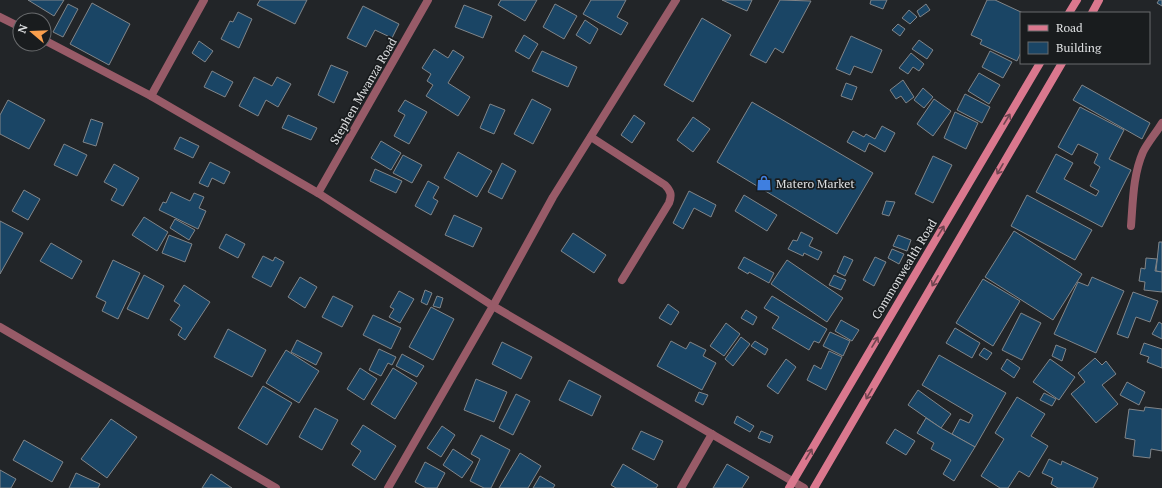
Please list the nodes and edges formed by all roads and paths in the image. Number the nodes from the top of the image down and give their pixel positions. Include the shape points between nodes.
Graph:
1 (204, 0) edge
2 (428, 0) edge
3 (676, 0) edge
4 (1077, 0) edge
5 (1099, 0) edge
6 (1071, 12) edge
7 (1093, 12) edge
8 (0, 16) edge
9 (12, 23) edge
10 (52, 44) edge
11 (1039, 64) edge
12 (1061, 64) edge
13 (151, 96) junction
14 (1162, 123) edge
15 (591, 137) junction
16 (318, 194) junction
17 (1131, 226) dead end
18 (622, 280) dead end
19 (493, 306) junction
20 (0, 326) edge
21 (712, 434) junction
22 (791, 485) edge
23 (276, 488) edge
24 (388, 488) edge
25 (681, 488) edge
26 (804, 488) edge
27 (814, 488) edge

1 - 13 street
2 - 16 street, Stephen Mwanza Road
3 - 15 street
4 - 6 main road
5 - 7 main road
8 - 9 street
10 - 13 street
22 -> 11 main road, Commonwealth Road
12 -> 27 main road
13 - 16 street
14 - 17 street via 1144,152 1137,171
15 - 18 street via 670,190 670,202
15 - 19 street
16 - 19 street
19 - 21 street
19 - 24 street
20 - 23 street
21 - 22 street
21 - 25 street
22 - 26 street

